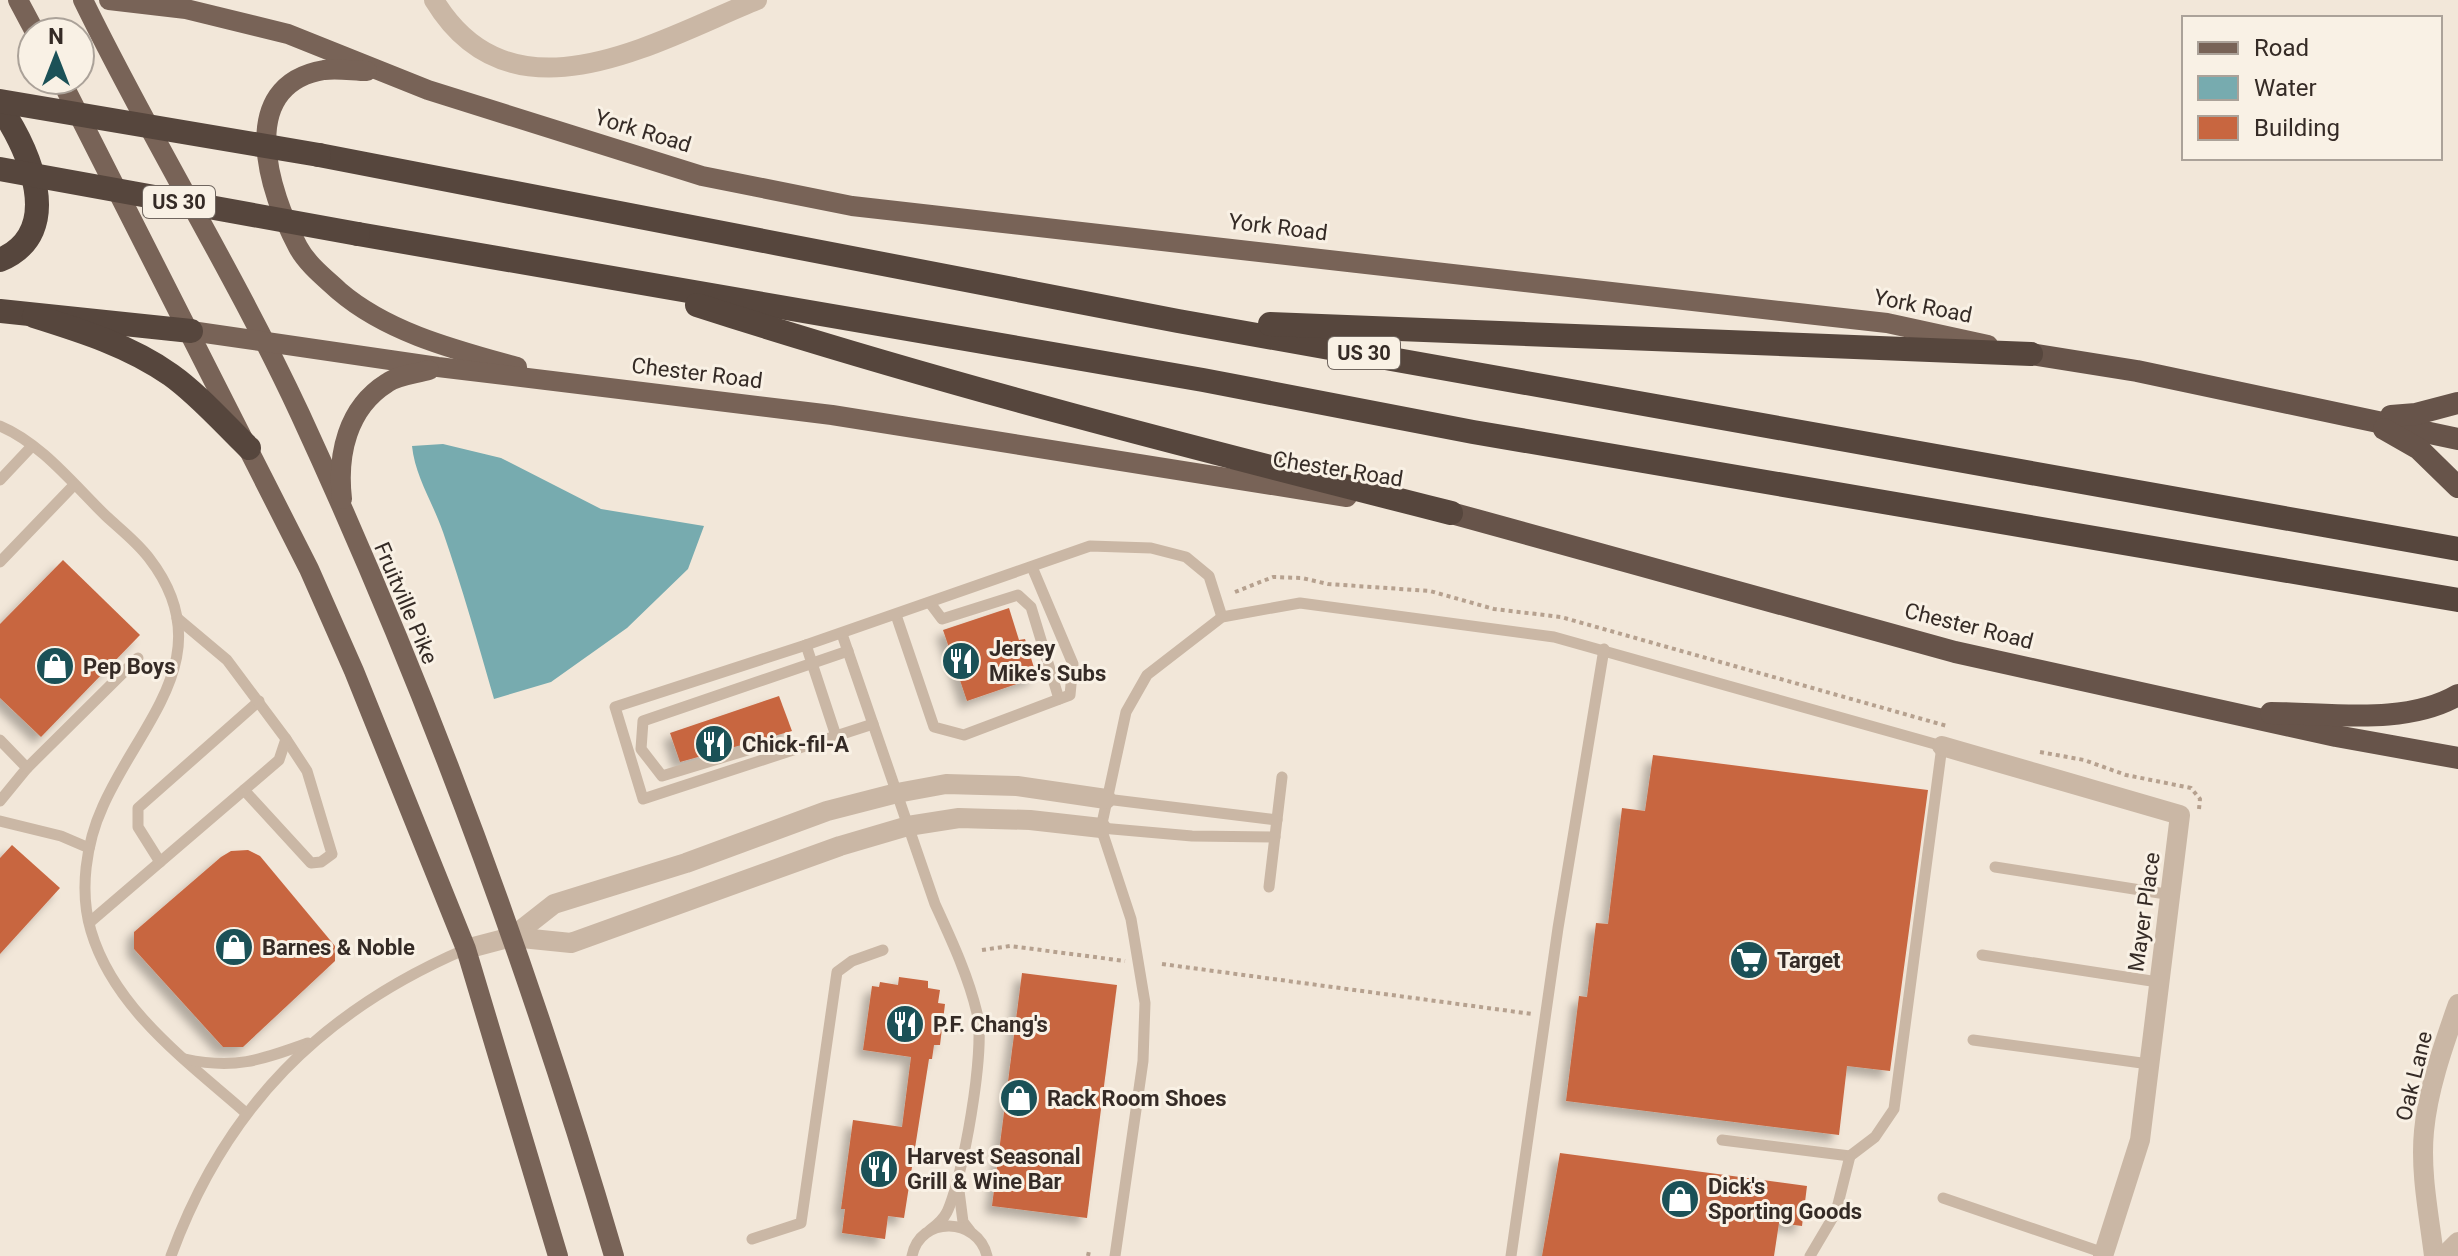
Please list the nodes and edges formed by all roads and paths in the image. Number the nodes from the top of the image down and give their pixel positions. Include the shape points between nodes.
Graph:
1 (83, 0) edge
2 (109, 0) edge
3 (434, 0) edge
4 (757, 0) edge
5 (178, 5) edge
6 (383, 71) junction
7 (69, 96) edge
8 (0, 101) edge
9 (0, 107) edge
10 (0, 169) edge
11 (0, 260) edge
12 (611, 277) junction
13 (0, 311) edge
14 (34, 316) junction
15 (1178, 321) junction
16 (191, 331) junction
17 (264, 340) junction
18 (2031, 354) junction
19 (438, 367) junction
20 (581, 385) junction
21 (2458, 403) edge
22 (2346, 413) junction
23 (0, 426) edge
24 (2458, 439) edge
25 (32, 446) junction
26 (249, 448) junction
27 (0, 480) edge
28 (74, 485) junction
29 (2458, 487) edge
30 (1451, 513) junction
31 (344, 518) junction
32 (2458, 549) edge
33 (0, 562) edge
34 (1032, 567) junction
35 (2458, 600) edge
36 (930, 603) junction
37 (896, 615) junction
38 (1222, 617) junction
39 (177, 618) junction
40 (842, 634) junction
41 (806, 645) junction
42 (1604, 649) junction
43 (848, 651) junction
44 (138, 658) dead end
45 (812, 663) junction
46 (2458, 695) edge
47 (1059, 699) junction
48 (259, 701) junction
49 (2226, 712) junction
50 (873, 724) junction
51 (836, 736) junction
52 (286, 739) junction
53 (0, 740) edge
54 (805, 746) junction
55 (1942, 746) junction
56 (2458, 758) edge
57 (27, 768) junction
58 (1282, 777) dead end
59 (244, 790) junction
60 (897, 793) junction
61 (1106, 799) junction
62 (0, 801) edge
63 (1277, 820) junction
64 (0, 821) edge
65 (908, 826) junction
66 (1101, 828) junction
67 (1275, 837) junction
68 (89, 848) junction
69 (160, 862) junction
70 (1995, 867) dead end
71 (1269, 887) dead end
72 (2172, 895) junction
73 (90, 922) junction
74 (512, 937) junction
75 (466, 949) junction
76 (883, 950) dead end
77 (982, 950) dead end
78 (1982, 955) dead end
79 (1127, 961) dead end
80 (1162, 964) dead end
81 (2158, 982) junction
82 (2458, 1004) edge
83 (1546, 1016) junction
84 (1973, 1040) dead end
85 (314, 1041) junction
86 (185, 1059) junction
87 (2149, 1064) junction
88 (246, 1113) junction
89 (1722, 1140) dead end
90 (1850, 1156) junction
91 (958, 1182) junction
92 (1943, 1198) dead end
93 (930, 1230) junction
94 (970, 1231) junction
95 (752, 1239) dead end
96 (2458, 1242) edge
97 (912, 1253) edge
98 (2103, 1254) edge
99 (171, 1256) edge
100 (558, 1256) edge
101 (614, 1256) edge
102 (902, 1256) edge
103 (987, 1256) edge
104 (1115, 1256) edge
105 (1511, 1256) edge
106 (1810, 1256) edge
107 (2434, 1256) edge
108 (2444, 1256) edge

1 - 17 main road, Fruitville Pike
2 - 5 main road, York Road
3 - 4 street via 470,40 500,58 549,69 622,56
5 - 6 main road, York Road via 288,34
6 - 18 main road, York Road via 702,176 852,206 1887,323
6 - 20 main road via 324,70 299,80 281,93 265,120 267,168 298,248 342,293 383,321 464,353
7 - 16 main road
8 - 15 highway, US 30, bridge via 319,155
9 - 11 highway via 19,136 38,190 36,221 28,239
10 - 12 highway, US 30, bridge
12 - 30 highway via 815,343 1096,423
12 - 35 highway, US 30 via 1473,432
13 - 14 highway
14 - 16 highway
14 - 26 highway via 93,334 145,358 174,377
15 - 18 highway
15 - 32 highway, US 30
16 - 17 main road, Chester Road
16 - 26 main road
17 - 19 main road, Chester Road
17 - 31 main road, Fruitville Pike
18 - 22 highway, York Road
19 - 20 main road, Chester Road
19 - 31 main road via 388,381 363,403 346,432 339,475
20 - 30 main road, Chester Road via 832,415
21 - 22 highway via 2416,414
22 - 24 highway, York Road
22 - 29 highway via 2419,449
23 - 25 lane
25 - 27 lane
25 - 28 lane
26 - 75 main road via 341,641
28 - 33 lane
28 - 39 lane via 148,556
30 - 49 highway, Chester Road via 1955,652
31 - 74 main road, Fruitville Pike
34 - 36 lane
34 - 38 lane via 1090,546 1151,548 1186,557 1209,576
34 - 47 lane via 1073,664 1070,695
36 - 37 lane
36 - 47 lane via 942,619 1018,595 1031,607
37 - 40 lane
37 - 47 lane via 934,727 964,735
38 - 42 lane via 1300,603 1554,637
38 - 61 lane via 1147,675 1126,712
39 - 48 lane via 227,660
39 - 68 lane via 172,682 103,805
40 - 41 lane
40 - 43 lane
41 - 45 lane
41 - 54 lane via 615,707 643,799
42 - 55 lane
42 - 83 lane
43 - 45 lane
43 - 50 lane
44 - 57 lane
45 - 51 lane
45 - 54 lane via 643,721 641,749 662,776 767,744
46 - 49 highway via 2396,713
48 - 52 lane
48 - 69 lane via 138,808 138,827
49 - 56 highway, Chester Road
50 - 51 lane
50 - 60 lane
51 - 54 lane
52 - 59 lane via 279,760
52 - 59 lane via 307,771 332,854 311,863
53 - 57 lane
55 - 72 street, Mayer Place via 2180,815
55 - 90 lane via 1894,1109 1875,1137
57 - 62 lane
58 - 63 lane
59 - 69 lane
60 - 61 street via 946,784 1017,786
60 - 65 lane
60 - 74 street via 827,811 554,904
61 - 63 lane
61 - 66 lane
63 - 67 lane
64 - 68 lane
65 - 66 street via 959,818
65 - 74 street via 571,943
65 - 91 lane via 978,1015 978,1052
66 - 67 lane
66 - 104 lane via 1131,919 1145,1003 1143,1061
67 - 71 lane
68 - 73 lane via 85,887
69 - 73 lane
70 - 72 lane
72 - 81 street, Mayer Place
73 - 86 lane via 116,984 155,1033
74 - 75 street
74 - 101 main road, Fruitville Pike
75 - 85 lane via 400,981
75 - 100 main road
76 - 95 lane via 837,972 801,1223
77 - 79 path via 1010,946
78 - 81 lane
80 - 83 path
81 - 87 street, Mayer Place
82 - 107 street, Oak Lane via 2424,1130
83 - 105 lane
84 - 87 lane
85 - 86 lane via 256,1062 218,1066
85 - 88 lane
86 - 88 lane
87 - 98 street, Mayer Place via 2140,1140
88 - 99 lane via 191,1202
89 - 90 lane
90 - 106 lane via 1836,1212
91 - 93 lane via 946,1215
91 - 94 lane via 963,1222
92 - 98 lane
93 - 94 lane via 950,1225
93 - 97 lane
94 - 103 lane
96 - 108 street
97 - 102 lane

